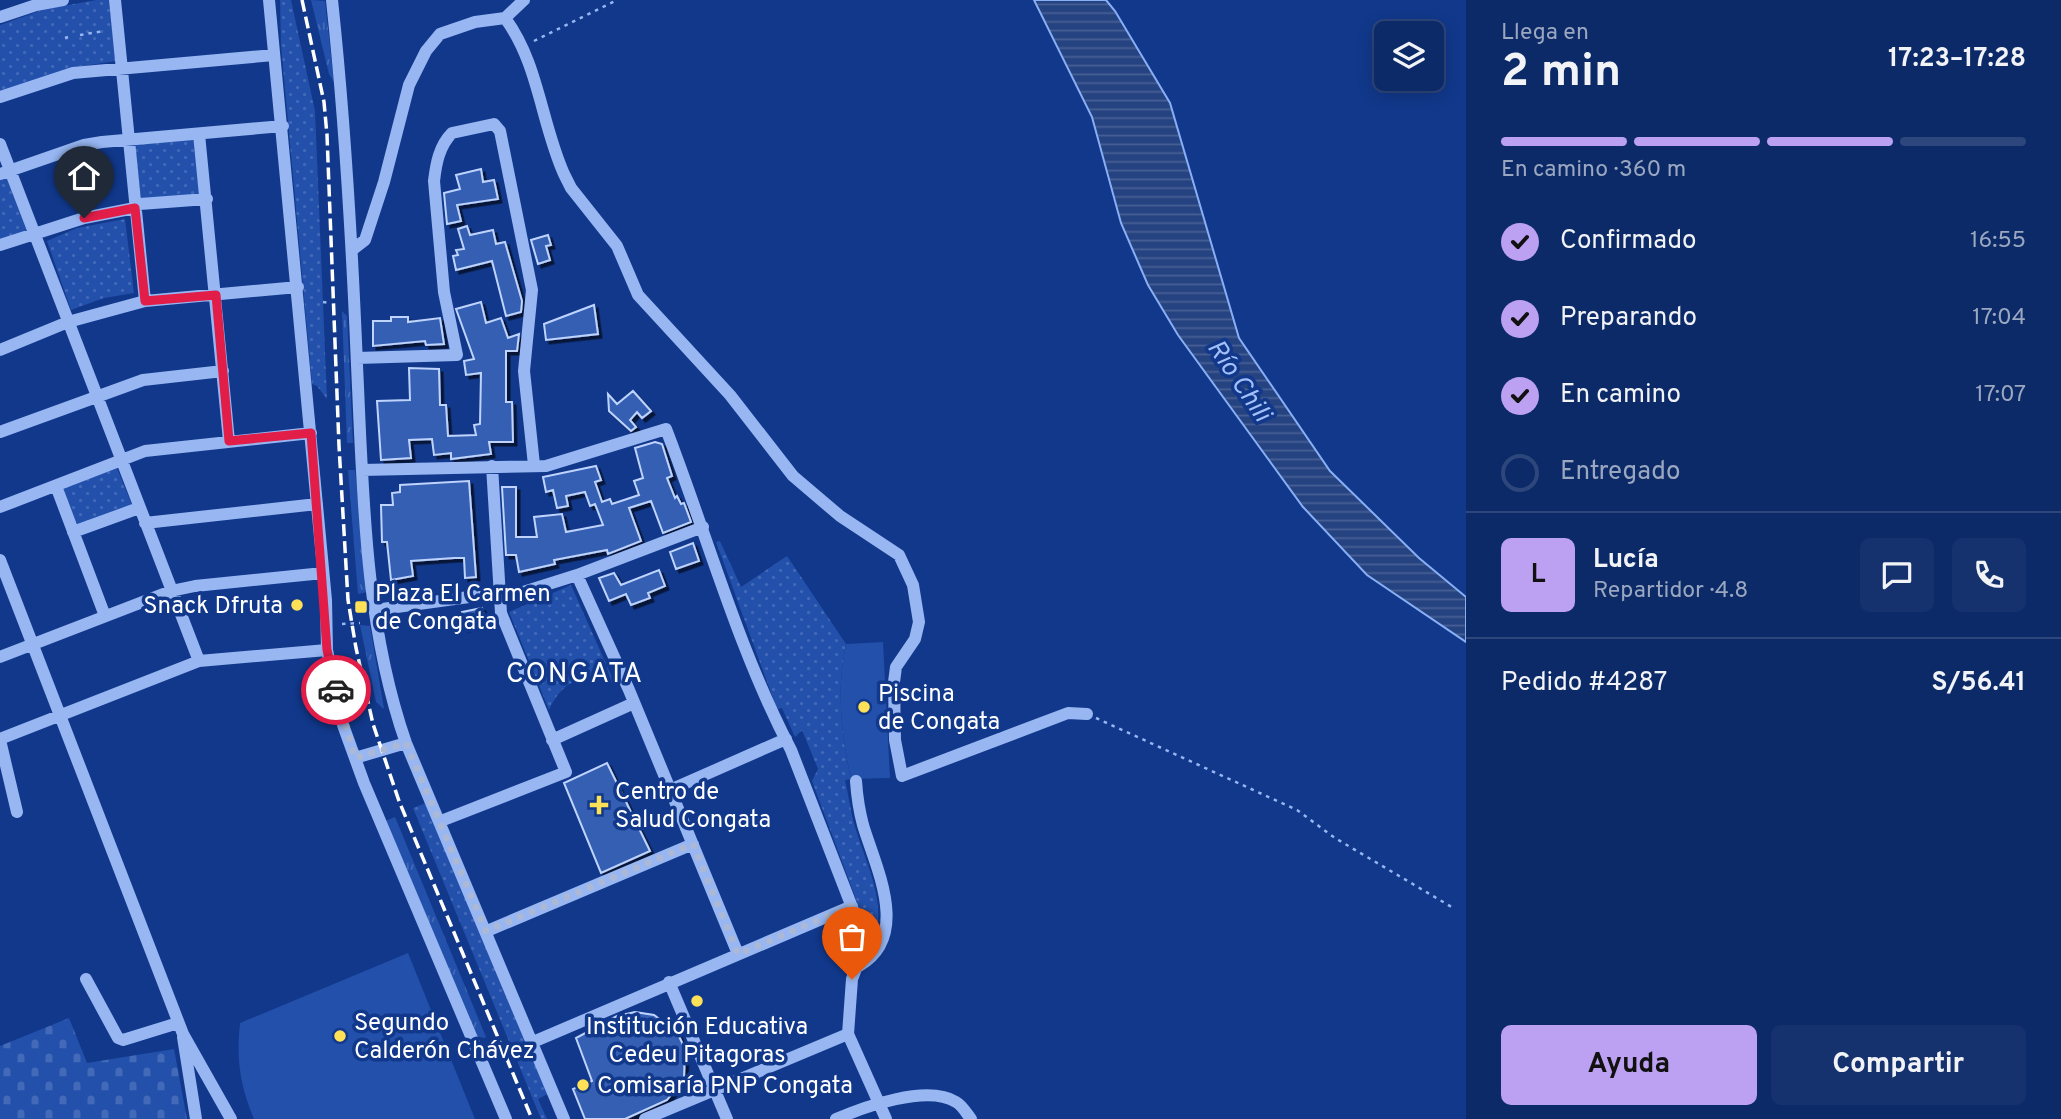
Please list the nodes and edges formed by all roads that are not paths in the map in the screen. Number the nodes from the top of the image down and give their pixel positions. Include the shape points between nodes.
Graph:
1 (63, 0) edge
2 (115, 0) edge
3 (269, 0) edge
4 (332, 0) edge
5 (524, 0) edge
6 (0, 17) edge
7 (505, 18) junction
8 (274, 55) junction
9 (122, 67) junction
10 (0, 97) edge
11 (283, 126) junction
12 (199, 134) junction
13 (129, 140) junction
14 (0, 144) edge
15 (5, 172) edge
16 (207, 199) junction
17 (135, 208) junction
18 (33, 233) junction
19 (0, 245) edge
20 (352, 250) junction
21 (298, 286) junction
22 (216, 295) junction
23 (145, 301) junction
24 (68, 322) junction
25 (1, 347) edge
26 (357, 358) junction
27 (223, 372) junction
28 (95, 394) junction
29 (0, 432) edge
30 (311, 433) junction
31 (229, 441) junction
32 (120, 461) junction
33 (534, 465) junction
34 (492, 466) junction
35 (362, 470) junction
36 (56, 486) junction
37 (317, 504) junction
38 (0, 507) edge
39 (139, 508) junction
40 (145, 523) junction
41 (704, 527) junction
42 (73, 532) junction
43 (0, 559) edge
44 (323, 573) junction
45 (577, 575) junction
46 (171, 592) junction
47 (498, 593) junction
48 (375, 610) junction
49 (104, 616) junction
50 (33, 645) junction
51 (327, 650) junction
52 (0, 657) edge
53 (199, 662) junction
54 (634, 704) junction
55 (1087, 714) road end
56 (61, 716) junction
57 (786, 739) junction
58 (0, 740) edge
59 (552, 740) junction
60 (406, 743) junction
61 (355, 758) junction
62 (4, 780) edge
63 (856, 781) dead end
64 (670, 790) junction
65 (17, 812) dead end
66 (440, 821) junction
67 (693, 844) junction
68 (852, 906) junction
69 (486, 931) junction
70 (738, 954) junction
71 (859, 966) junction
72 (86, 979) dead end
73 (670, 982) junction
74 (180, 1029) junction
75 (848, 1034) junction
76 (528, 1045) junction
77 (716, 1089) junction
78 (879, 1101) junction
79 (648, 1118) edge
80 (196, 1119) edge
81 (231, 1119) edge
82 (506, 1119) edge
83 (564, 1119) edge
84 (727, 1119) edge
85 (836, 1119) edge
86 (886, 1119) edge
87 (971, 1119) edge

1 - 6 street
2 - 9 street
3 - 8 street
4 - 20 street
5 - 7 street
7 - 20 street via 440,34 417,65 365,240
7 - 55 street via 538,89 564,174 617,246 638,295 730,395 803,486 840,516 888,545 908,571 918,631 895,667 895,740 902,776 1068,713
8 - 9 street
8 - 11 street
9 - 10 street via 52,78
9 - 13 street
11 - 12 street
11 - 21 street
12 - 13 street
12 - 16 street
13 - 15 street via 84,145
13 - 17 street
14 - 15 street
15 - 18 street
16 - 17 street
16 - 22 street
17 - 18 street
17 - 23 street
18 - 19 street
18 - 24 street
20 - 26 street
21 - 22 street
21 - 30 street
22 - 23 street
22 - 27 street
23 - 24 street
24 - 25 street
24 - 28 street
26 - 33 street via 457,355 444,292 436,168 442,145 452,132 494,124 500,131 533,290 524,371
26 - 35 street
27 - 28 street via 142,380
27 - 31 street
28 - 29 street
28 - 32 street
30 - 31 street
30 - 37 street
31 - 32 street via 154,450
32 - 36 street
32 - 39 street
33 - 34 street
33 - 41 street via 546,466 666,429
34 - 35 street
34 - 47 street
35 - 48 street
36 - 38 street
36 - 42 street
37 - 40 street
37 - 44 street
39 - 40 street
39 - 42 street
40 - 46 street
41 - 45 street
41 - 57 street
42 - 49 street
43 - 50 street
44 - 46 street
44 - 51 street
45 - 47 street via 507,597
45 - 54 street
46 - 49 street
46 - 53 street
47 - 48 street
47 - 59 street via 501,613
48 - 60 street via 394,708
49 - 50 street
50 - 52 street
50 - 56 street
51 - 53 street
51 - 61 street
53 - 56 street
54 - 59 street
54 - 64 street
56 - 58 street
56 - 74 street
57 - 64 street
57 - 68 street
58 - 62 street
59 - 66 street via 566,772
60 - 61 street
60 - 66 street
61 - 82 street
62 - 65 street
63 - 71 street via 858,807 883,886 887,918 882,944
64 - 67 street
66 - 69 street
67 - 69 street
67 - 70 street
68 - 70 street
68 - 71 street via 864,943
69 - 76 street
70 - 73 street
71 - 75 street via 852,979
72 - 74 street via 118,1038
73 - 76 street
73 - 77 street
74 - 80 street
74 - 81 street
75 - 77 street
75 - 78 street
76 - 83 street
77 - 79 street
77 - 84 street
78 - 85 street
78 - 86 street
78 - 87 street via 940,1097 956,1102

